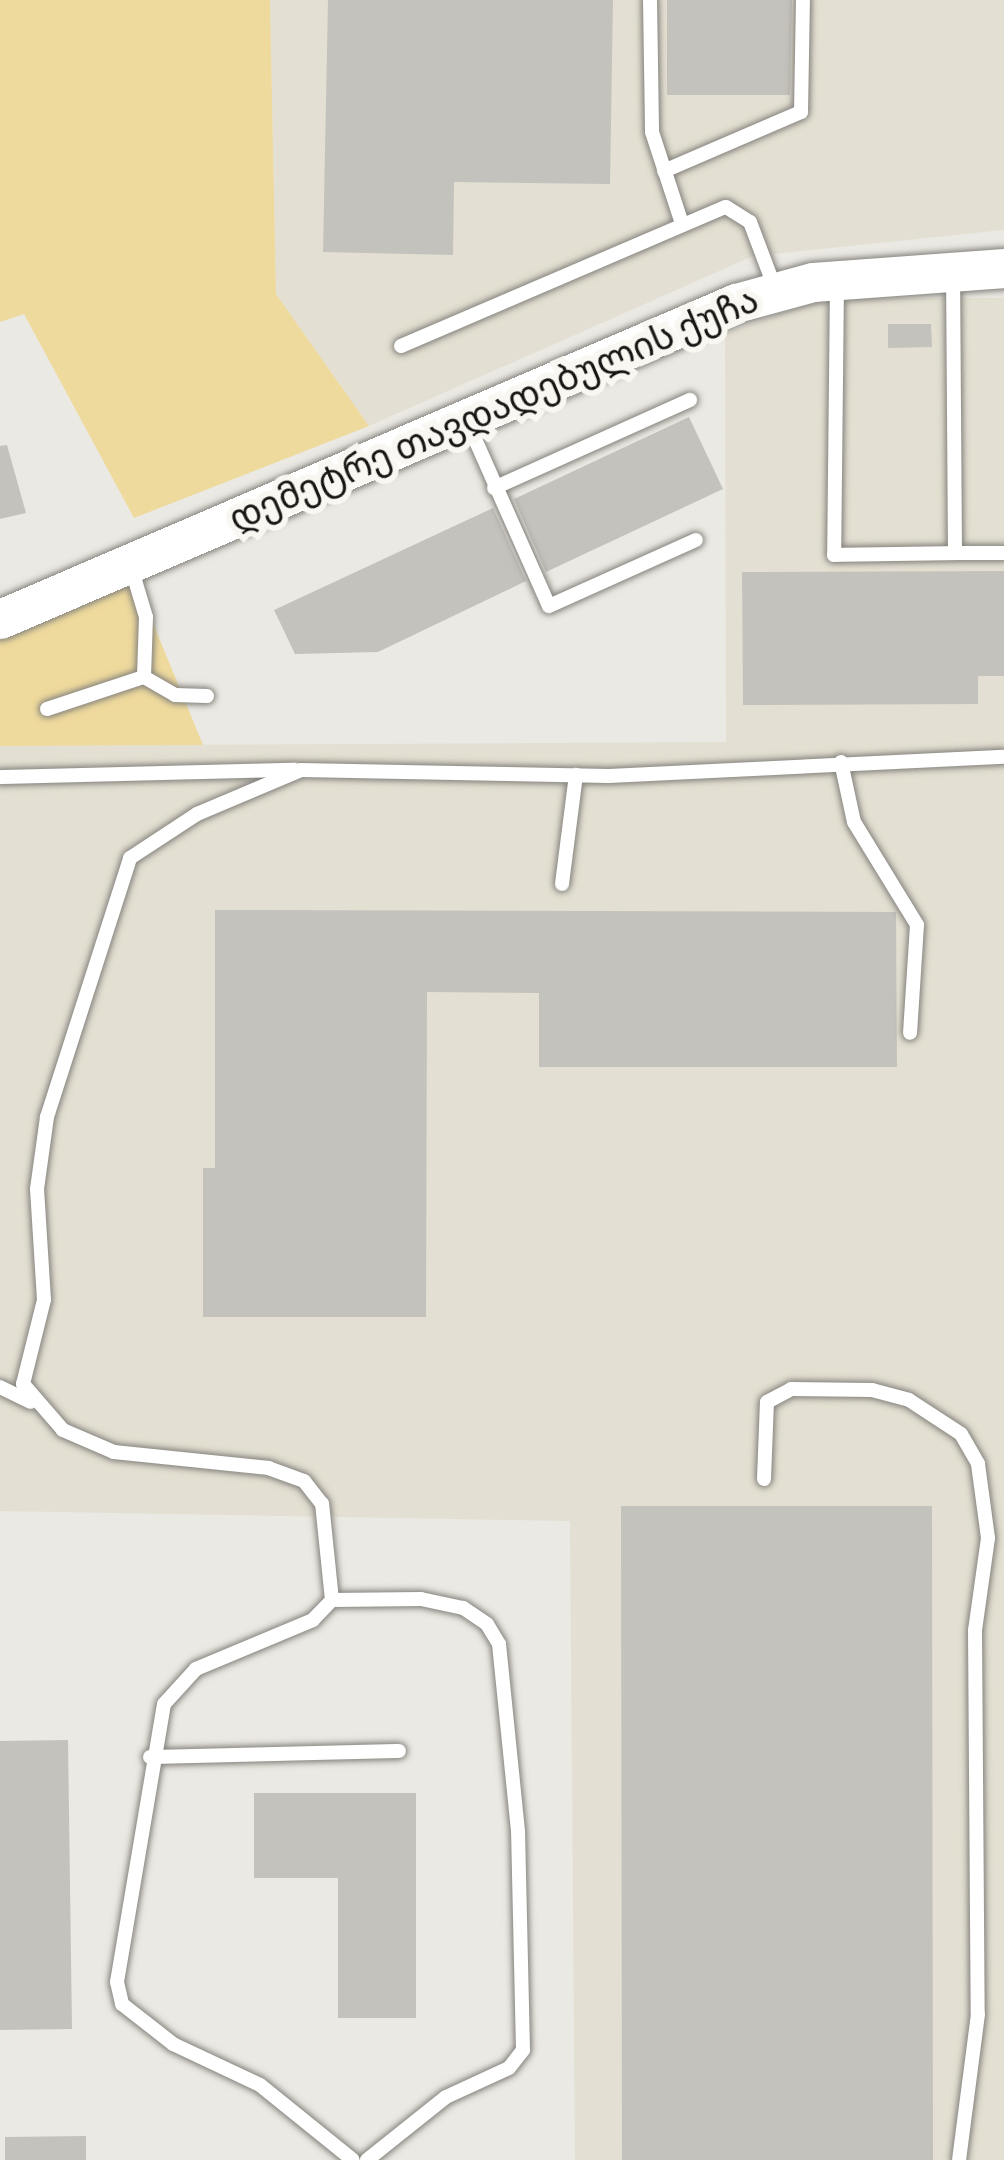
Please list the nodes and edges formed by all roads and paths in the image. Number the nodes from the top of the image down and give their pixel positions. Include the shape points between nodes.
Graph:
1 (650, 0) edge
2 (803, 0) edge
3 (664, 171) junction
4 (682, 224) junction
5 (953, 267) junction
6 (1004, 268) edge
7 (837, 280) junction
8 (777, 292) junction
9 (400, 346) dead end
10 (690, 400) dead end
11 (465, 417) junction
12 (494, 488) junction
13 (696, 540) dead end
14 (1004, 553) edge
15 (955, 554) junction
16 (130, 562) junction
17 (0, 619) edge
18 (144, 677) junction
19 (206, 696) dead end
20 (46, 710) dead end
21 (1004, 757) edge
22 (841, 761) junction
23 (301, 770) junction
24 (576, 775) junction
25 (0, 777) edge
26 (562, 884) dead end
27 (910, 1033) dead end
28 (0, 1387) edge
29 (32, 1402) junction
30 (764, 1479) dead end
31 (332, 1600) junction
32 (399, 1751) dead end
33 (150, 1757) junction
34 (353, 2160) edge
35 (367, 2160) edge
36 (959, 2160) edge

1 - 3 lane via 652,132
2 - 3 lane via 801,112
3 - 4 lane
4 - 8 lane via 726,207 742,210
4 - 9 lane
5 - 6 main road, დემეტრე თავდადებულის ქუჩა
5 - 7 main road, დემეტრე თავდადებულის ქუჩა
5 - 15 lane
7 - 8 main road, დემეტრე თავდადებულის ქუჩა
7 - 15 lane via 834,555
8 - 11 main road, დემეტრე თავდადებულის ქუჩა
10 - 12 lane
11 - 12 lane
11 - 16 main road, დემეტრე თავდადებულის ქუჩა
12 - 13 lane via 549,606
14 - 15 lane
16 - 17 main road, დემეტრე თავდადებულის ქუჩა
16 - 18 lane via 146,617
18 - 19 lane via 175,695
18 - 20 lane
21 - 22 lane
22 - 24 lane
22 - 27 lane via 854,822 917,926
23 - 24 lane
23 - 25 lane
23 - 29 lane via 197,814 130,858 109,904 46,1117 37,1190 44,1300 24,1360
24 - 26 lane
28 - 29 lane
29 - 31 lane via 64,1430 114,1452 269,1468 304,1481 322,1504
30 - 36 lane via 767,1402 791,1389 872,1390 909,1400 961,1434 978,1464 988,1538 975,1630 978,2014
31 - 33 lane via 314,1620 196,1669 164,1704
31 - 35 lane via 421,1599 487,1624 499,1644 518,1831 523,2050 509,2068 446,2098
32 - 33 lane
33 - 34 lane via 122,1923 122,2005 173,2044 275,2096

